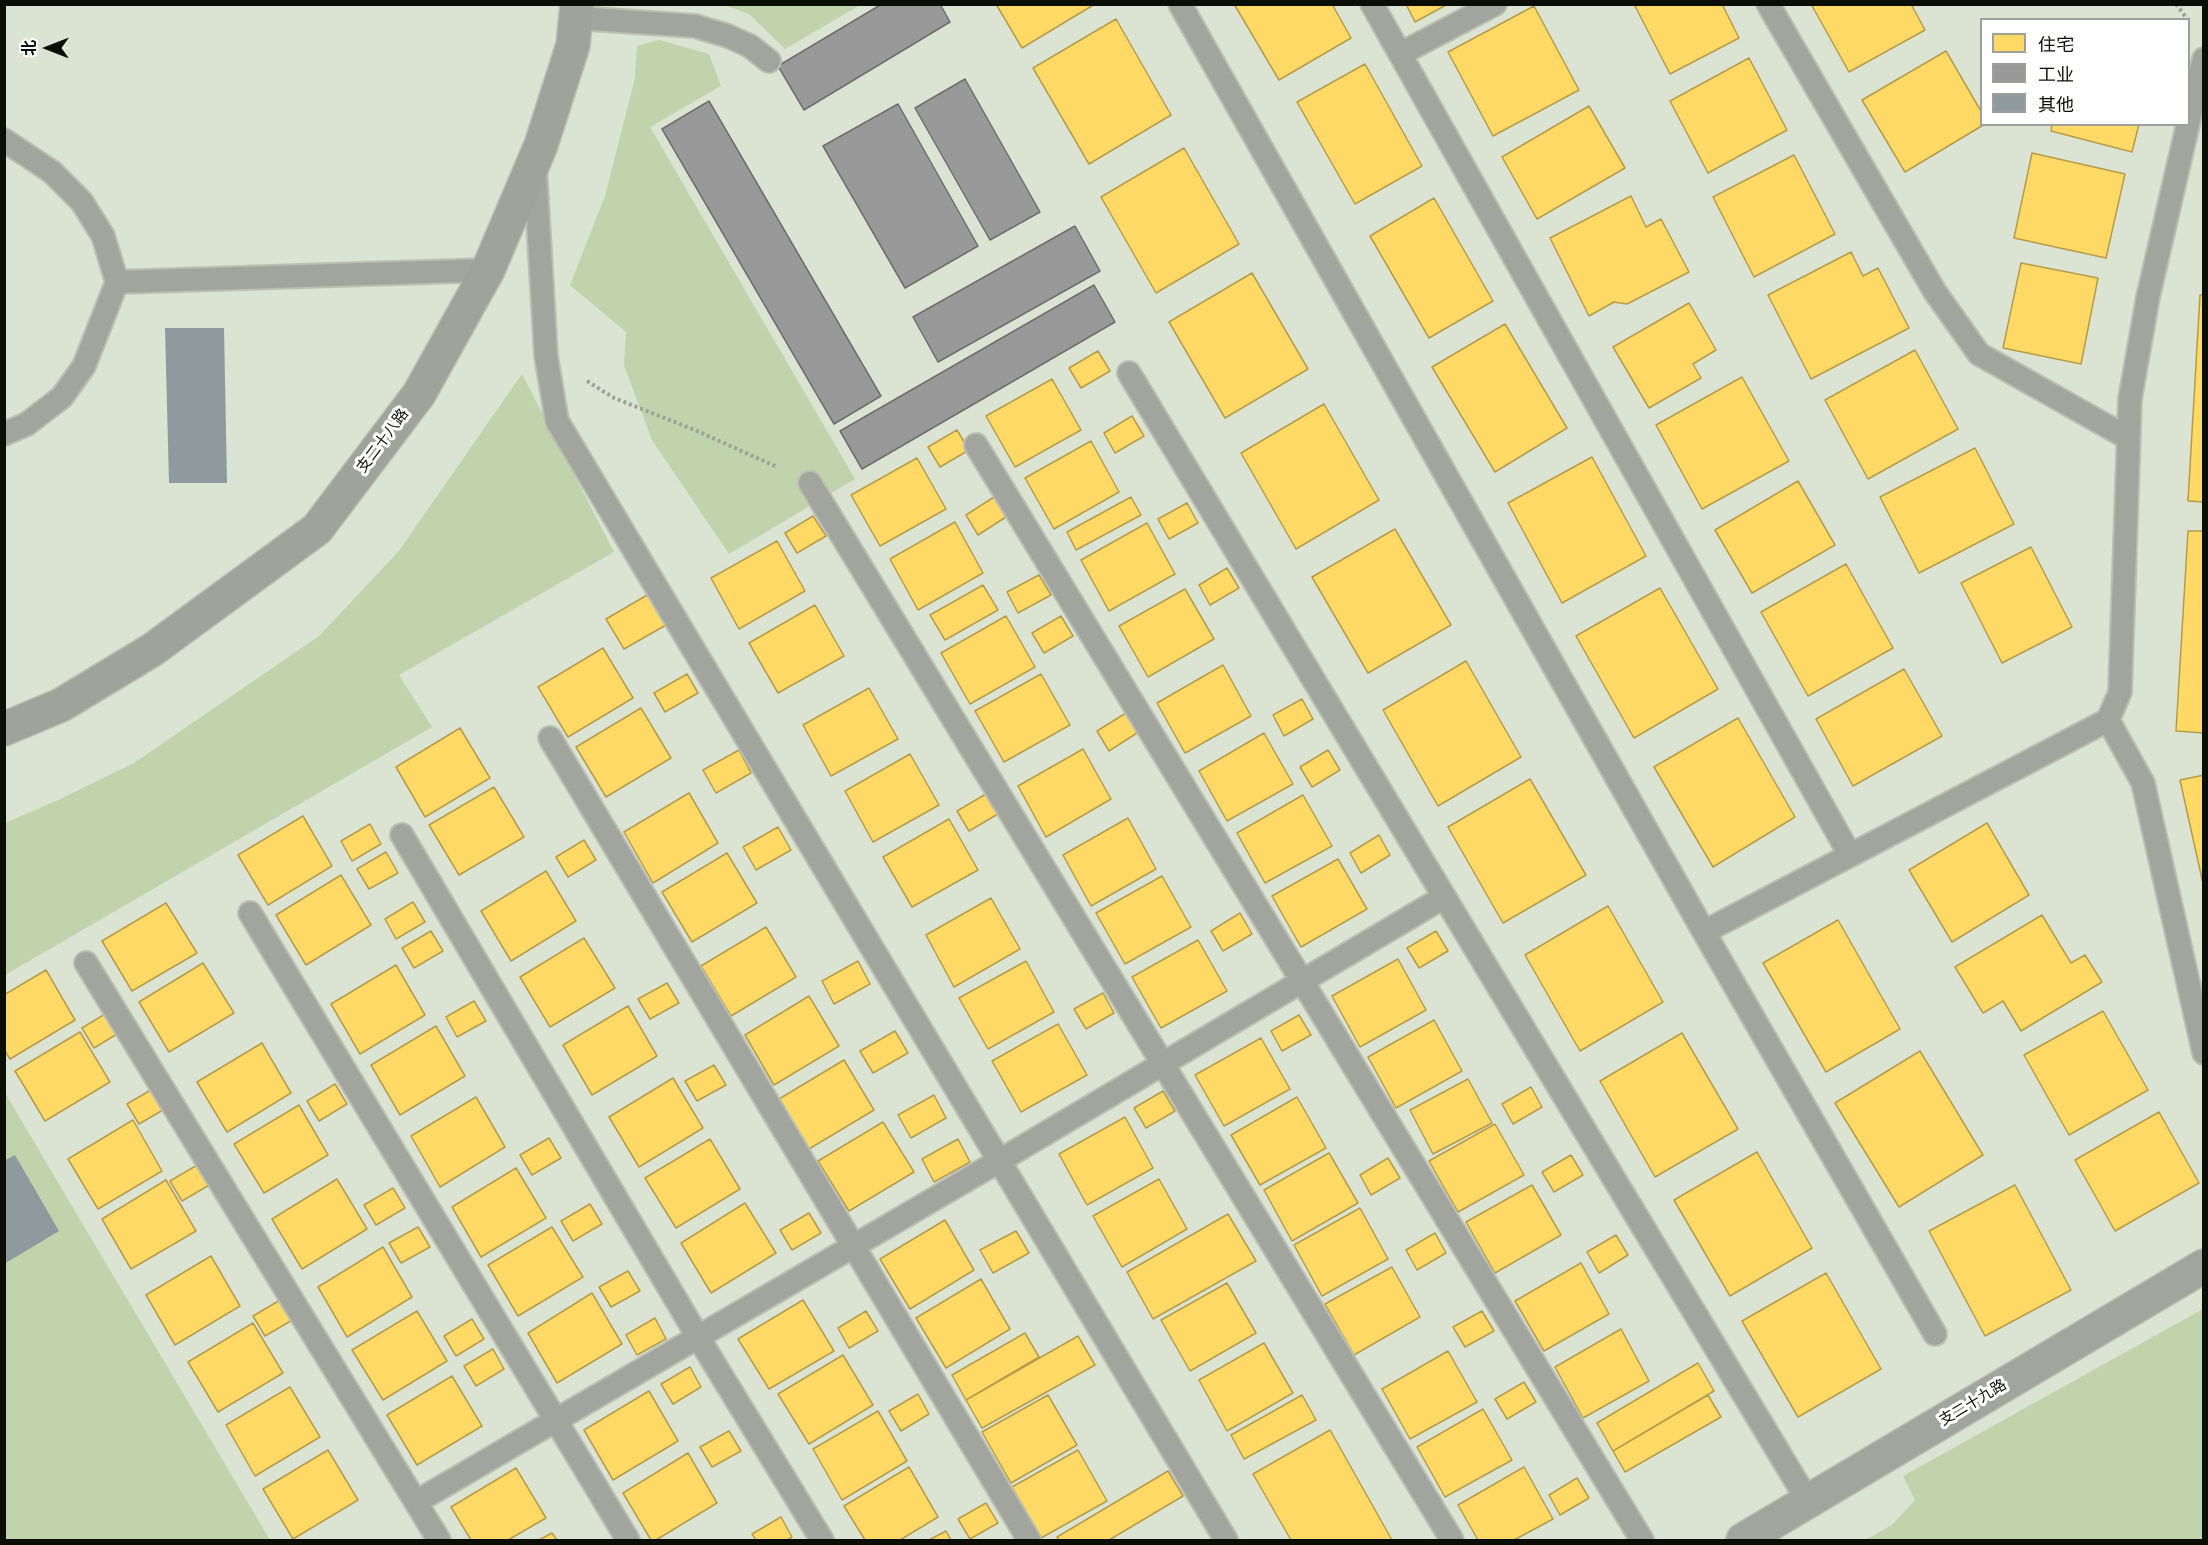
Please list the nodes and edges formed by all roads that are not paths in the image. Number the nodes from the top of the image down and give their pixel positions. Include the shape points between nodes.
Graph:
1 (1180, 4) edge
2 (1372, 4) edge
3 (1495, 4) edge
4 (1768, 4) edge
5 (576, 11) edge
6 (1400, 54) junction
7 (2204, 58) edge
8 (769, 61) dead end
9 (2190, 116) edge
10 (2188, 126) edge
11 (4, 140) edge
12 (535, 159) junction
13 (488, 270) junction
14 (117, 282) junction
15 (1129, 373) dead end
16 (4, 434) edge
17 (2128, 438) junction
18 (976, 445) dead end
19 (810, 483) road end
20 (2108, 720) junction
21 (4, 729) edge
22 (550, 738) dead end
23 (402, 835) dead end
24 (1850, 855) junction
25 (1444, 897) junction
26 (250, 913) dead end
27 (1704, 932) junction
28 (86, 963) dead end
29 (1302, 981) junction
30 (2204, 1053) edge
31 (1163, 1063) junction
32 (999, 1161) junction
33 (852, 1247) junction
34 (2204, 1266) edge
35 (1935, 1334) dead end
36 (698, 1337) junction
37 (556, 1420) junction
38 (1808, 1501) junction
39 (416, 1502) junction
40 (439, 1540) edge
41 (628, 1540) edge
42 (822, 1540) edge
43 (1029, 1540) edge
44 (1226, 1540) edge
45 (1452, 1540) edge
46 (1642, 1540) edge
47 (1743, 1540) edge

1 - 27 lane
2 - 6 lane
3 - 6 lane
4 - 17 lane via 1935,292 1979,354
5 - 8 lane via 695,26 750,46
5 - 12 street, 支二十八路 via 573,45
6 - 24 lane
7 - 9 lane
10 - 17 lane via 2148,297 2130,399
11 - 14 lane via 52,172 82,202 103,236
12 - 13 street, 支二十八路
12 - 32 lane via 546,356 557,421
13 - 14 lane
13 - 21 street, 支二十八路 via 419,394 317,528 152,650 61,705
14 - 16 lane via 84,366 62,397 27,424
15 - 25 lane
17 - 20 lane via 2120,692
18 - 29 lane
19 - 31 lane
20 - 24 lane
20 - 30 lane via 2143,783
22 - 33 lane
23 - 36 lane
24 - 27 lane
25 - 29 lane
25 - 38 lane
26 - 37 lane
27 - 35 lane
28 - 39 lane
29 - 31 lane
29 - 46 lane
31 - 32 lane
31 - 45 lane
32 - 33 lane
32 - 44 lane
33 - 36 lane
33 - 43 lane
34 - 38 street, 支二十九路
36 - 37 lane
36 - 42 lane
37 - 39 lane
37 - 41 lane
38 - 47 street, 支二十九路
39 - 40 lane

